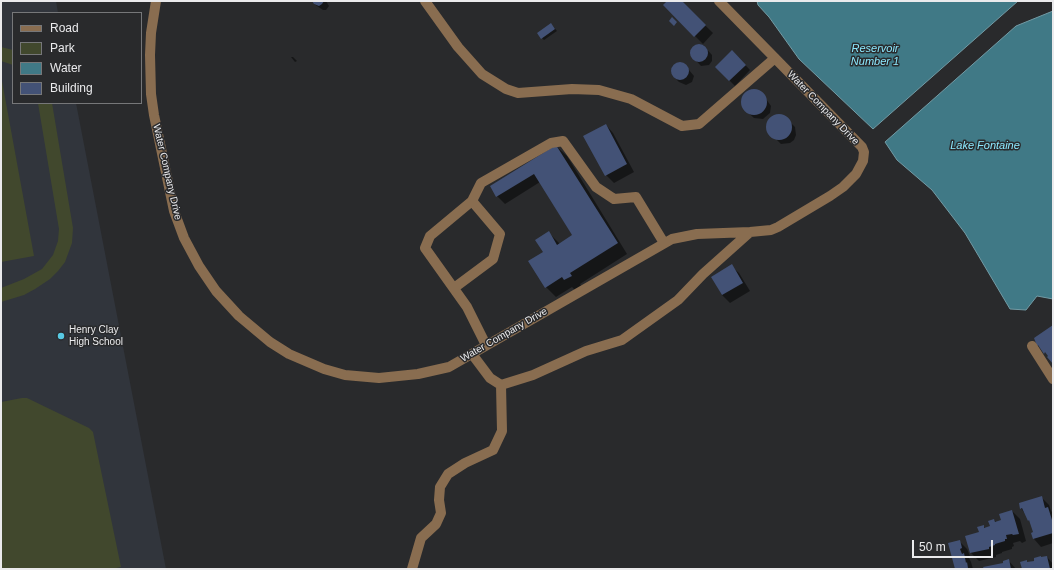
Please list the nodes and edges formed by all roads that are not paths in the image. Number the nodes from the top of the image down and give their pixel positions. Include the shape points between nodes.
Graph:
1 (156, 1) edge
2 (425, 1) edge
3 (719, 1) edge
4 (775, 58) junction
5 (472, 201) junction
6 (750, 232) junction
7 (664, 243) junction
8 (454, 288) junction
9 (486, 345) junction
10 (1032, 346) dead end
11 (472, 354) junction
12 (1053, 379) edge
13 (501, 385) junction
14 (412, 569) edge

1 - 11 street, Water Company Drive via 151,33 151,94 168,186 184,238 216,292 270,342 324,369 345,375 379,378 418,374 449,367
2 - 4 street via 458,47 482,74 506,89 518,93 599,90 630,99 682,126 699,124
3 - 4 street, Water Company Drive
4 - 6 street, Water Company Drive via 854,138 862,148 864,157 856,174 830,196 778,227
5 - 7 street via 481,183 551,143 563,141 596,187 614,199 636,197
5 - 8 street via 430,236 425,248
5 - 8 street via 500,234 493,259
6 - 7 street, Water Company Drive via 681,236
6 - 13 street via 678,300 622,340 586,351 533,375
7 - 9 street, Water Company Drive
8 - 9 street via 467,307
9 - 11 street, Water Company Drive
10 - 12 street
11 - 13 street via 490,378
13 - 14 street via 502,431 493,450 448,474 440,487 441,513 436,524 420,538

